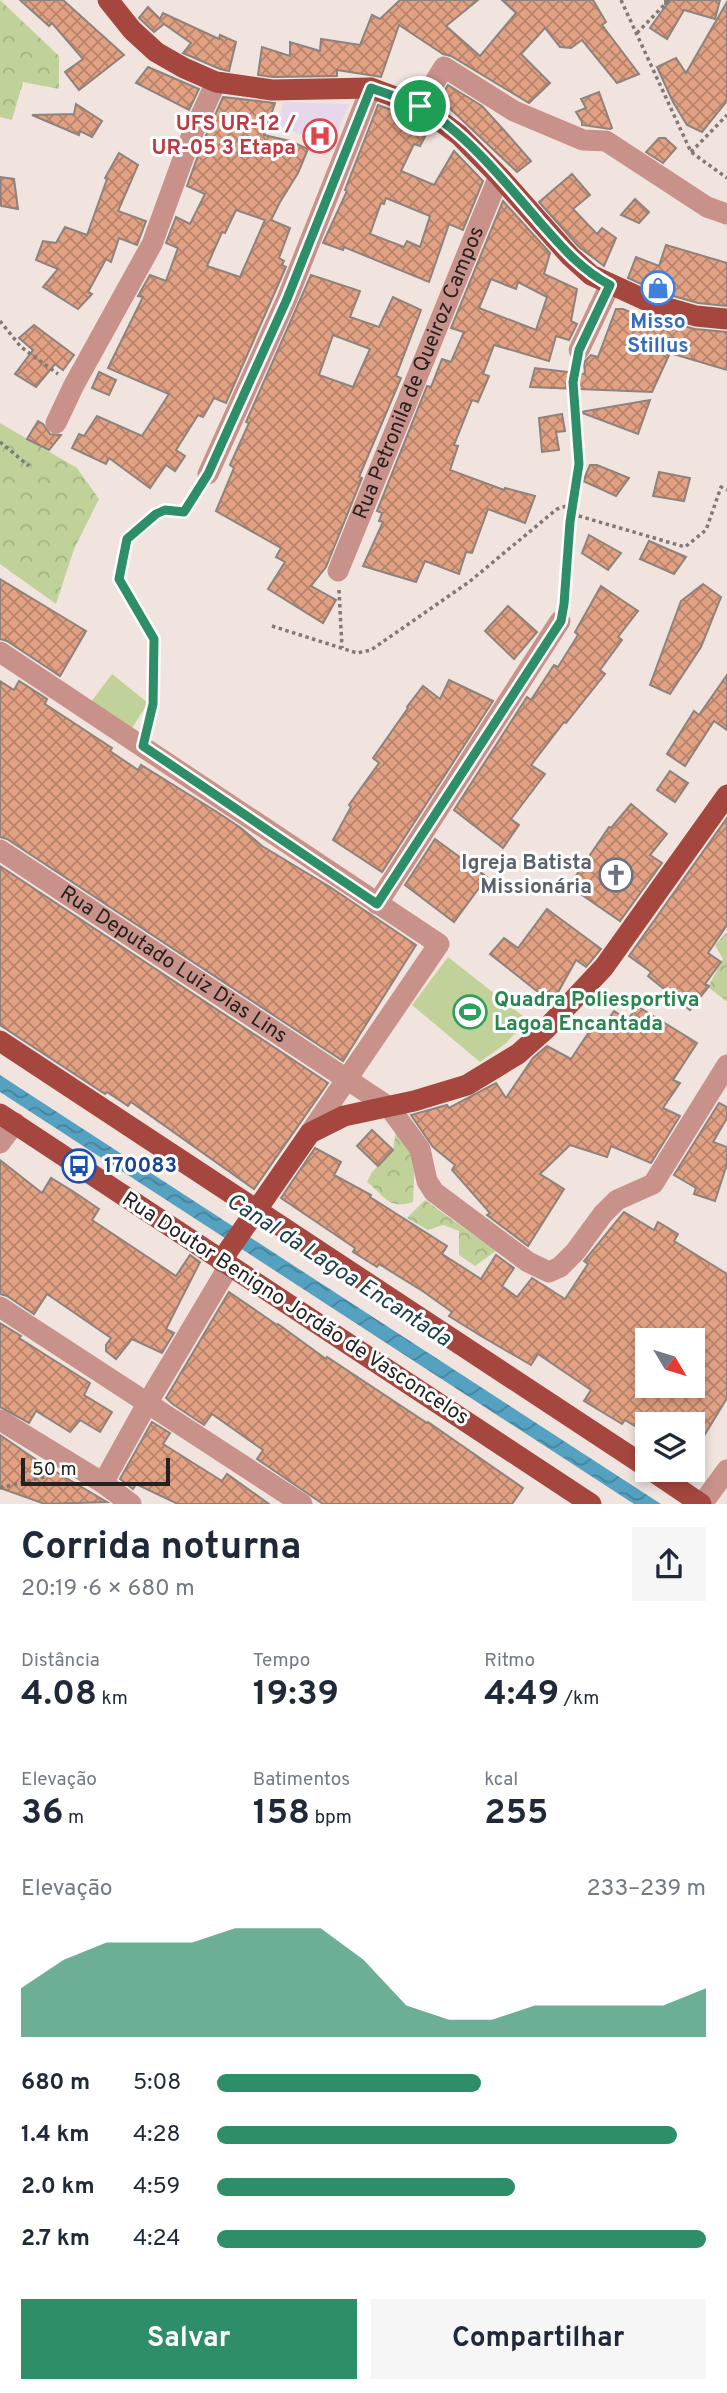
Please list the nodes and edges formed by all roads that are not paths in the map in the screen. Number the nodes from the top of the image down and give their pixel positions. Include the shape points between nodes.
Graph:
1 (108, 0) edge
2 (216, 82) junction
3 (371, 88) junction
4 (420, 106) junction
5 (499, 176) junction
6 (727, 214) edge
7 (610, 285) junction
8 (727, 319) edge
9 (579, 350) road end
10 (56, 423) dead end
11 (208, 474) road end
12 (338, 570) road end
13 (561, 621) road end
14 (0, 652) edge
15 (727, 794) edge
16 (0, 850) edge
17 (377, 904) junction
18 (0, 1041) edge
19 (727, 1065) edge
20 (347, 1080) junction
21 (389, 1107) junction
22 (7, 1119) edge
23 (310, 1133) junction
24 (0, 1143) edge
25 (254, 1216) junction
26 (226, 1261) junction
27 (0, 1307) edge
28 (148, 1402) junction
29 (0, 1420) edge
30 (635, 1460) edge
31 (727, 1470) edge
32 (669, 1482) edge
33 (103, 1483) junction
34 (131, 1504) edge
35 (302, 1504) edge
36 (591, 1504) edge
37 (702, 1504) edge

1 - 2 main road via 156,52
2 - 3 main road via 272,90
2 - 10 street via 152,244
3 - 4 main road
3 - 11 street via 287,299
4 - 5 main road
4 - 6 street via 444,67 514,111 583,140 606,141 707,208
5 - 7 main road via 570,256
5 - 12 street, Rua Petronila de Queiroz Campos
7 - 8 main road via 695,316
7 - 9 street
13 - 17 street
14 - 17 street
15 - 21 main road via 604,967 545,1030 518,1054 467,1085
16 - 20 street, Rua Deputado Luiz Dias Lins
17 - 20 street via 439,944
18 - 25 main road
19 - 21 street via 653,1184 617,1200 567,1261 554,1270 543,1270 518,1255 431,1189 420,1150
20 - 21 street, Rua Deputado Luiz Dias Lins
20 - 23 street
21 - 23 main road via 344,1116
22 - 24 street
22 - 26 main road, Rua Doutor Benigno Jordão de Vasconcelos
23 - 25 main road
25 - 26 main road
25 - 30 main road
26 - 28 street
26 - 36 main road, Rua Doutor Benigno Jordão de Vasconcelos
27 - 28 street
28 - 33 street
28 - 35 street
29 - 33 street
31 - 37 street
32 - 37 main road
33 - 34 street

